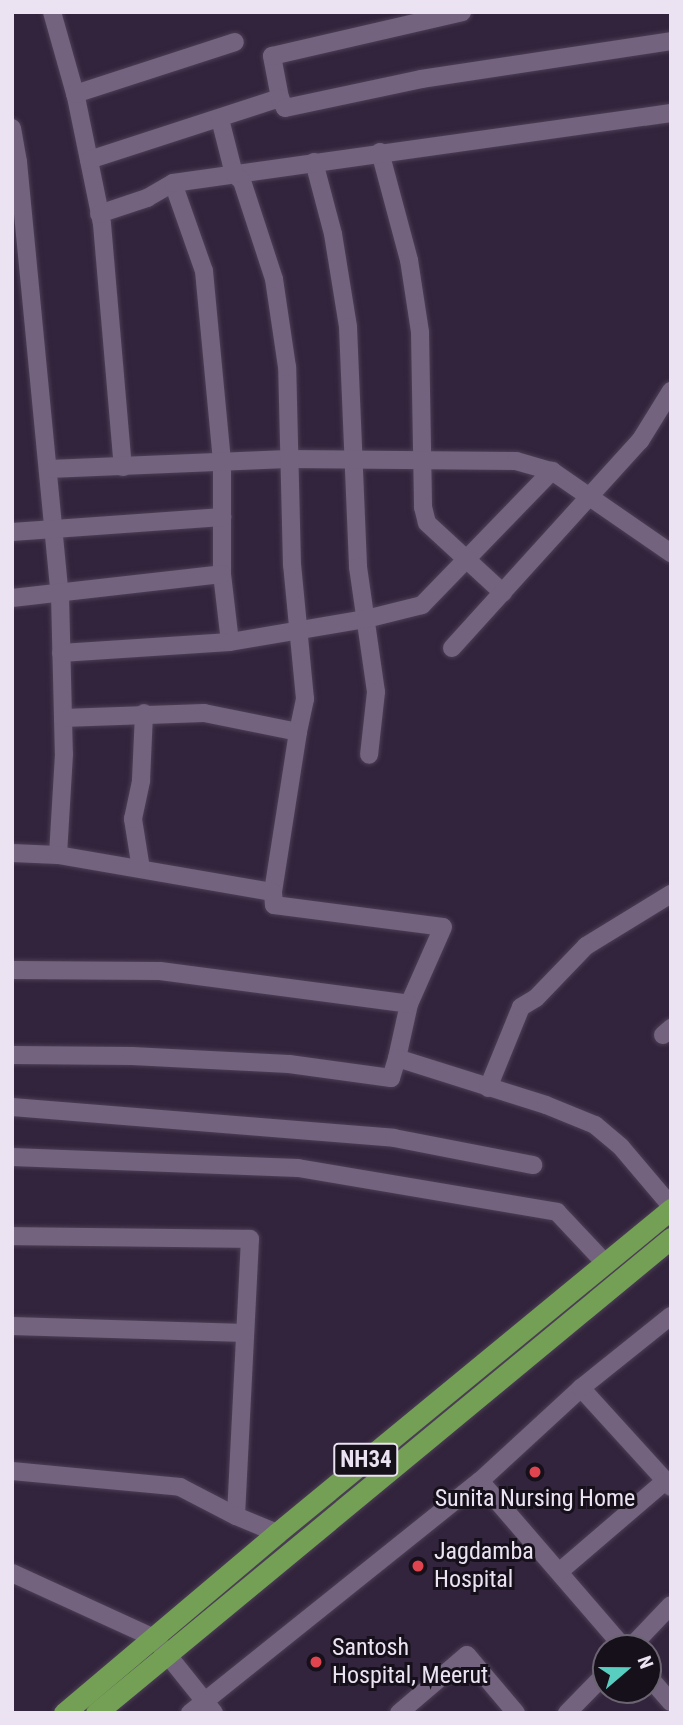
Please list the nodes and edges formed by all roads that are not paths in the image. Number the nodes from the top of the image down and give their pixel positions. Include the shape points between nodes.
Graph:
1 (52, 12) edge
2 (462, 12) edge
3 (671, 41) edge
4 (235, 42) dead end
5 (75, 94) junction
6 (280, 98) junction
7 (671, 113) edge
8 (220, 119) junction
9 (12, 128) edge
10 (380, 152) junction
11 (89, 160) junction
12 (314, 162) junction
13 (234, 174) junction
14 (173, 183) junction
15 (18, 209) edge
16 (99, 214) junction
17 (671, 391) edge
18 (288, 459) junction
19 (355, 460) junction
20 (422, 460) junction
21 (222, 462) junction
22 (123, 467) junction
23 (49, 469) junction
24 (552, 471) junction
25 (590, 498) junction
26 (222, 517) junction
27 (54, 528) junction
28 (12, 532) edge
29 (671, 553) edge
30 (466, 562) junction
31 (222, 574) junction
32 (503, 593) junction
33 (60, 595) junction
34 (12, 598) edge
35 (366, 619) junction
36 (300, 632) junction
37 (229, 642) junction
38 (452, 648) dead end
39 (61, 653) junction
40 (145, 713) junction
41 (63, 718) junction
42 (298, 732) junction
43 (369, 755) dead end
44 (12, 853) edge
45 (58, 855) junction
46 (141, 869) junction
47 (272, 892) junction
48 (671, 894) edge
49 (12, 970) edge
50 (409, 1004) junction
51 (12, 1055) edge
52 (397, 1058) junction
53 (488, 1088) junction
54 (12, 1107) edge
55 (12, 1157) edge
56 (533, 1165) dead end
57 (668, 1222) edge
58 (12, 1236) edge
59 (606, 1264) junction
60 (671, 1316) edge
61 (12, 1326) edge
62 (245, 1333) junction
63 (513, 1340) junction
64 (528, 1359) junction
65 (581, 1388) junction
66 (431, 1407) junction
67 (447, 1426) junction
68 (354, 1470) junction
69 (12, 1471) edge
70 (480, 1480) junction
71 (668, 1484) edge
72 (370, 1489) junction
73 (236, 1516) junction
74 (277, 1533) junction
75 (559, 1572) junction
76 (12, 1573) edge
77 (671, 1605) edge
78 (612, 1634) edge
79 (643, 1634) edge
80 (153, 1638) junction
81 (169, 1654) junction
82 (592, 1688) edge
83 (203, 1709) edge
84 (64, 1713) edge
85 (96, 1713) edge
86 (399, 1713) edge
87 (516, 1713) edge
88 (568, 1713) edge

1 - 5 street
2 - 6 street via 272,56
3 - 6 street via 421,79 285,108
4 - 5 street
5 - 11 street
6 - 8 street
7 - 10 street
8 - 11 street
8 - 13 street
9 - 15 street
10 - 12 street
10 - 20 street via 409,260 420,332
11 - 16 street
12 - 13 street
12 - 19 street via 333,234 348,327
13 - 14 street
13 - 18 street via 242,181 274,279 287,367
14 - 16 street via 147,198
14 - 21 street via 204,271
15 - 23 street
16 - 22 street
17 - 25 street via 639,441
18 - 19 street
18 - 21 street
18 - 36 street
19 - 20 street
19 - 35 street via 358,567
20 - 24 street via 516,461
20 - 30 street via 427,523
21 - 22 street
21 - 26 street
22 - 23 street
23 - 27 street
24 - 25 street
24 - 30 street
25 - 29 street
25 - 32 street
26 - 27 street
26 - 31 street
27 - 28 street
27 - 33 street
30 - 32 street
30 - 35 street via 422,605
31 - 33 street
31 - 37 street
32 - 38 street
33 - 34 street
33 - 39 street
35 - 36 street
35 - 43 street via 376,692
36 - 37 street
36 - 42 street via 305,699
37 - 39 street
39 - 41 street
40 - 41 street
40 - 42 street via 204,713
40 - 46 street via 141,780 133,819
41 - 45 street
42 - 47 street
44 - 45 street
45 - 46 street
46 - 47 street
47 - 50 street via 274,905 443,927
48 - 53 street via 586,946 522,1007
49 - 50 street via 160,971
50 - 52 street
51 - 52 street via 247,1062 391,1078
52 - 53 street
53 - 57 street via 594,1125 621,1147
54 - 56 street via 394,1138
55 - 59 street via 298,1168 557,1212
57 - 59 highway, NH34 / NH34
57 - 64 highway, NH34
58 - 62 street via 250,1239
59 - 63 highway, NH34 / NH34
60 - 65 street
61 - 62 street
62 - 73 street
63 - 64 highway
63 - 66 highway, NH34 / NH34
64 - 67 highway, NH34
65 - 70 street
65 - 71 street
66 - 67 highway
66 - 68 highway, NH34 / NH34
67 - 72 highway, NH34
68 - 72 highway
68 - 74 highway, NH34 / NH34
69 - 73 street via 180,1487
70 - 75 street
70 - 83 street
71 - 75 street
72 - 81 highway, NH34
73 - 74 street
74 - 80 highway, NH34 / NH34
75 - 78 street
76 - 80 street
77 - 79 street
80 - 81 street
80 - 84 highway, NH34 / NH34
81 - 83 street
81 - 85 highway, NH34
82 - 88 street
86 - 87 street via 467,1656

